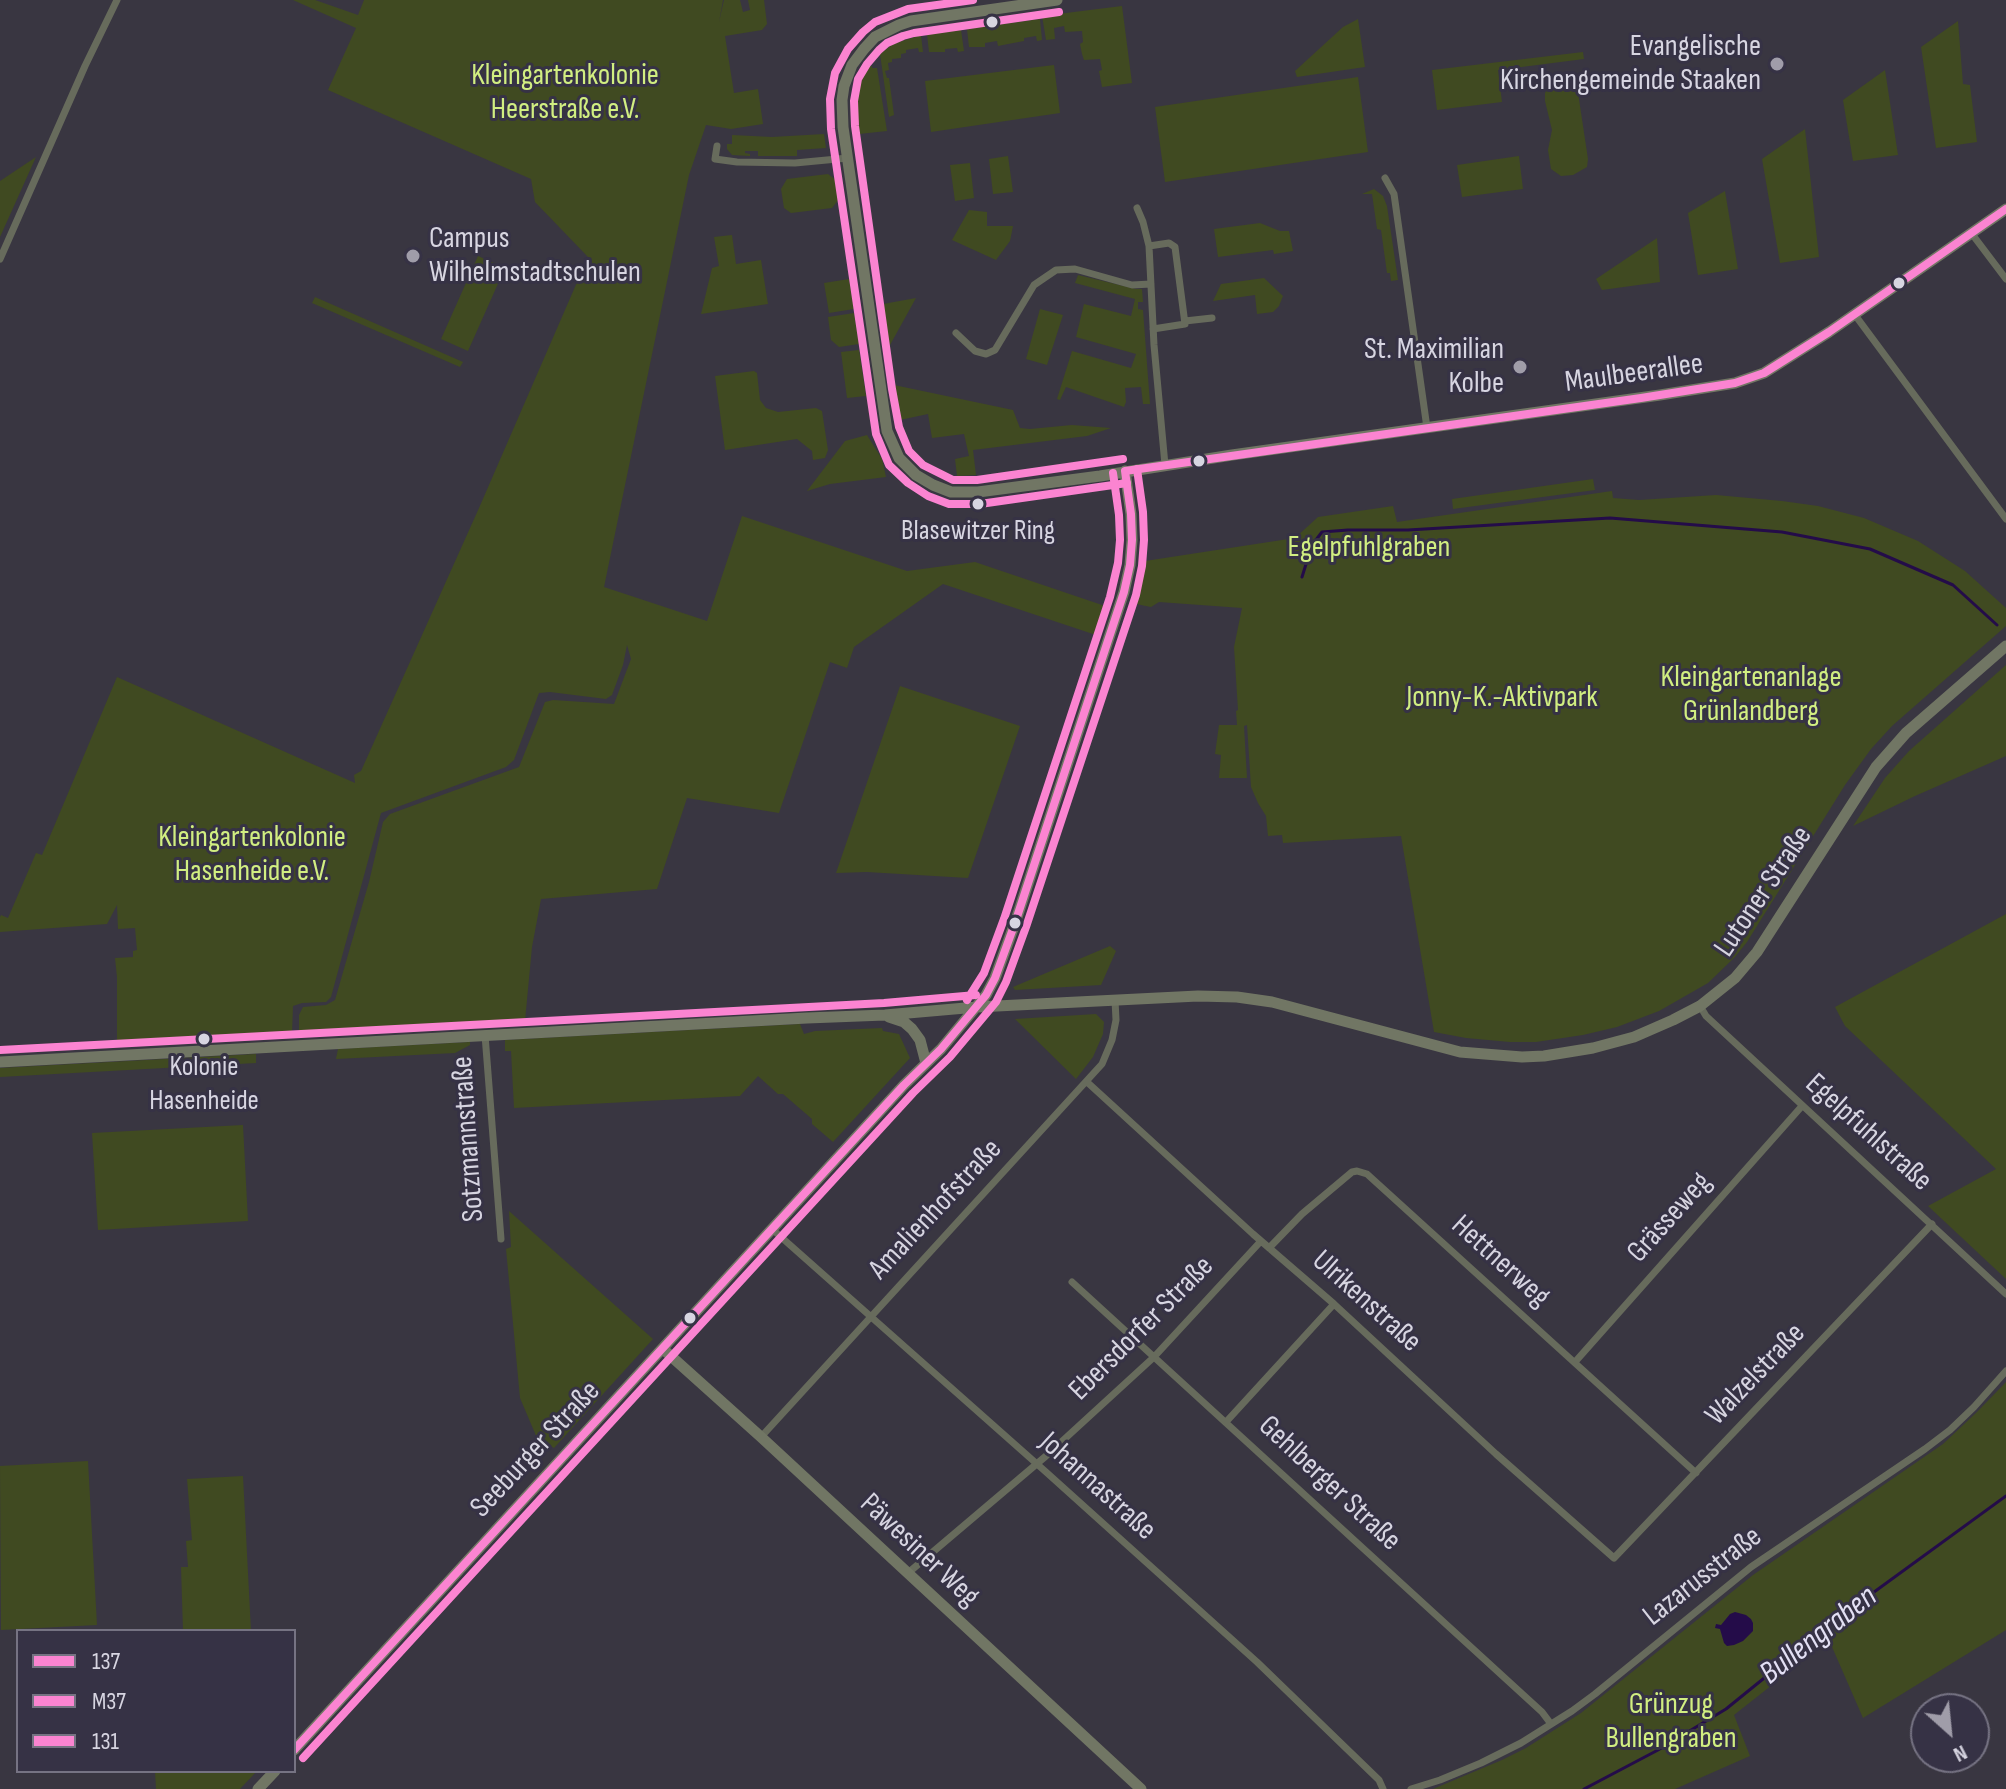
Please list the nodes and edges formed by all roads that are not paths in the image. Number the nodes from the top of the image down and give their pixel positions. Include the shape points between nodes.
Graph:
1 (117, 0) edge
2 (1057, 0) edge
3 (717, 146) dead end
4 (848, 158) junction
5 (1385, 178) dead end
6 (1137, 208) dead end
7 (2006, 209) edge
8 (1972, 234) junction
9 (1149, 246) junction
10 (0, 259) edge
11 (2006, 279) edge
12 (1151, 284) junction
13 (1855, 315) junction
14 (1212, 318) dead end
15 (1185, 321) junction
16 (1153, 329) junction
17 (956, 333) dead end
18 (1427, 428) junction
19 (1165, 465) junction
20 (1125, 471) junction
21 (2006, 519) edge
22 (2006, 646) edge
23 (1115, 1000) junction
24 (1700, 1006) junction
25 (977, 1007) junction
26 (885, 1015) junction
27 (485, 1035) junction
28 (0, 1062) edge
29 (926, 1063) junction
30 (1087, 1082) junction
31 (1802, 1106) junction
32 (1932, 1224) junction
33 (772, 1229) junction
34 (501, 1239) dead end
35 (1261, 1241) junction
36 (1269, 1248) junction
37 (1072, 1282) dead end
38 (2006, 1294) edge
39 (1334, 1304) junction
40 (869, 1317) junction
41 (663, 1349) junction
42 (1154, 1357) junction
43 (1575, 1362) junction
44 (2006, 1371) edge
45 (1226, 1422) junction
46 (761, 1437) junction
47 (1036, 1464) junction
48 (1696, 1473) junction
49 (1614, 1558) joint
50 (908, 1573) junction
51 (1551, 1724) junction
52 (296, 1748) edge
53 (273, 1773) edge
54 (258, 1789) edge
55 (1141, 1789) edge
56 (1383, 1789) edge
57 (1411, 1789) edge

1 - 10 street
2 - 4 street via 911,21 875,37 857,57 844,86
3 - 4 street via 715,159 737,162
4 - 20 street via 886,428 899,458 933,485 964,493
5 - 18 street via 1394,194
6 - 9 street
7 - 8 street, Maulbeerallee
8 - 11 street
8 - 13 street, Maulbeerallee
9 - 12 street
9 - 15 street via 1175,247
12 - 16 street
12 - 17 street via 1056,270 1034,285 995,350 975,351
13 - 18 street, Maulbeerallee via 1781,363 1735,383
13 - 21 street
14 - 15 street
15 - 16 street
16 - 19 street
18 - 19 street, Maulbeerallee
19 - 20 street, Maulbeerallee
20 - 25 street, Seeburger Straße via 1132,540 1121,605 1015,923 995,978
22 - 24 street, Lutoner Straße via 1906,733 1876,767 1757,952
23 - 24 street, Lutoner Straße via 1263,1000 1460,1052 1522,1057 1619,1042
23 - 25 street, Lutoner Straße
23 - 30 street, Amalienhofstraße via 1112,1040
24 - 31 street, Egelpfuhlstraße
25 - 26 street, Lutoner Straße
25 - 29 street, Seeburger Straße
26 - 27 street, Lutoner Straße
26 - 29 street via 912,1029
27 - 28 street, Lutoner Straße
27 - 34 street, Sotzmannstraße
29 - 33 street, Seeburger Straße
30 - 35 street, Ulrikenstraße
30 - 40 street, Amalienhofstraße
31 - 32 street, Egelpfuhlstraße
31 - 43 street, Grässeweg
32 - 38 street, Egelpfuhlstraße
32 - 48 street, Walzelstraße
33 - 40 street, Johannastraße
33 - 41 street, Seeburger Straße
35 - 36 street, Ulrikenstraße
35 - 42 street, Ebersdorfer Straße
36 - 39 street, Ulrikenstraße
36 - 43 street, Hettnerweg via 1352,1172 1367,1174
37 - 42 street, Gehlberger Straße
39 - 45 street
39 - 49 street, Ulrikenstraße
40 - 46 street, Amalienhofstraße
40 - 47 street, Johannastraße
41 - 46 street, Päwesiner Weg
41 - 52 street, Seeburger Straße
42 - 45 street, Gehlberger Straße
42 - 47 street, Ebersdorfer Straße
43 - 48 street, Hettnerweg
44 - 51 street, Lazarusstraße via 1950,1430 1751,1567
45 - 51 street, Gehlberger Straße
46 - 50 street, Päwesiner Weg
47 - 50 street, Ebersdorfer Straße
47 - 56 street, Johannastraße via 1257,1662
48 - 49 street, Walzelstraße
50 - 55 street, Päwesiner Weg
51 - 57 street, Lazarusstraße via 1481,1763
53 - 54 street

